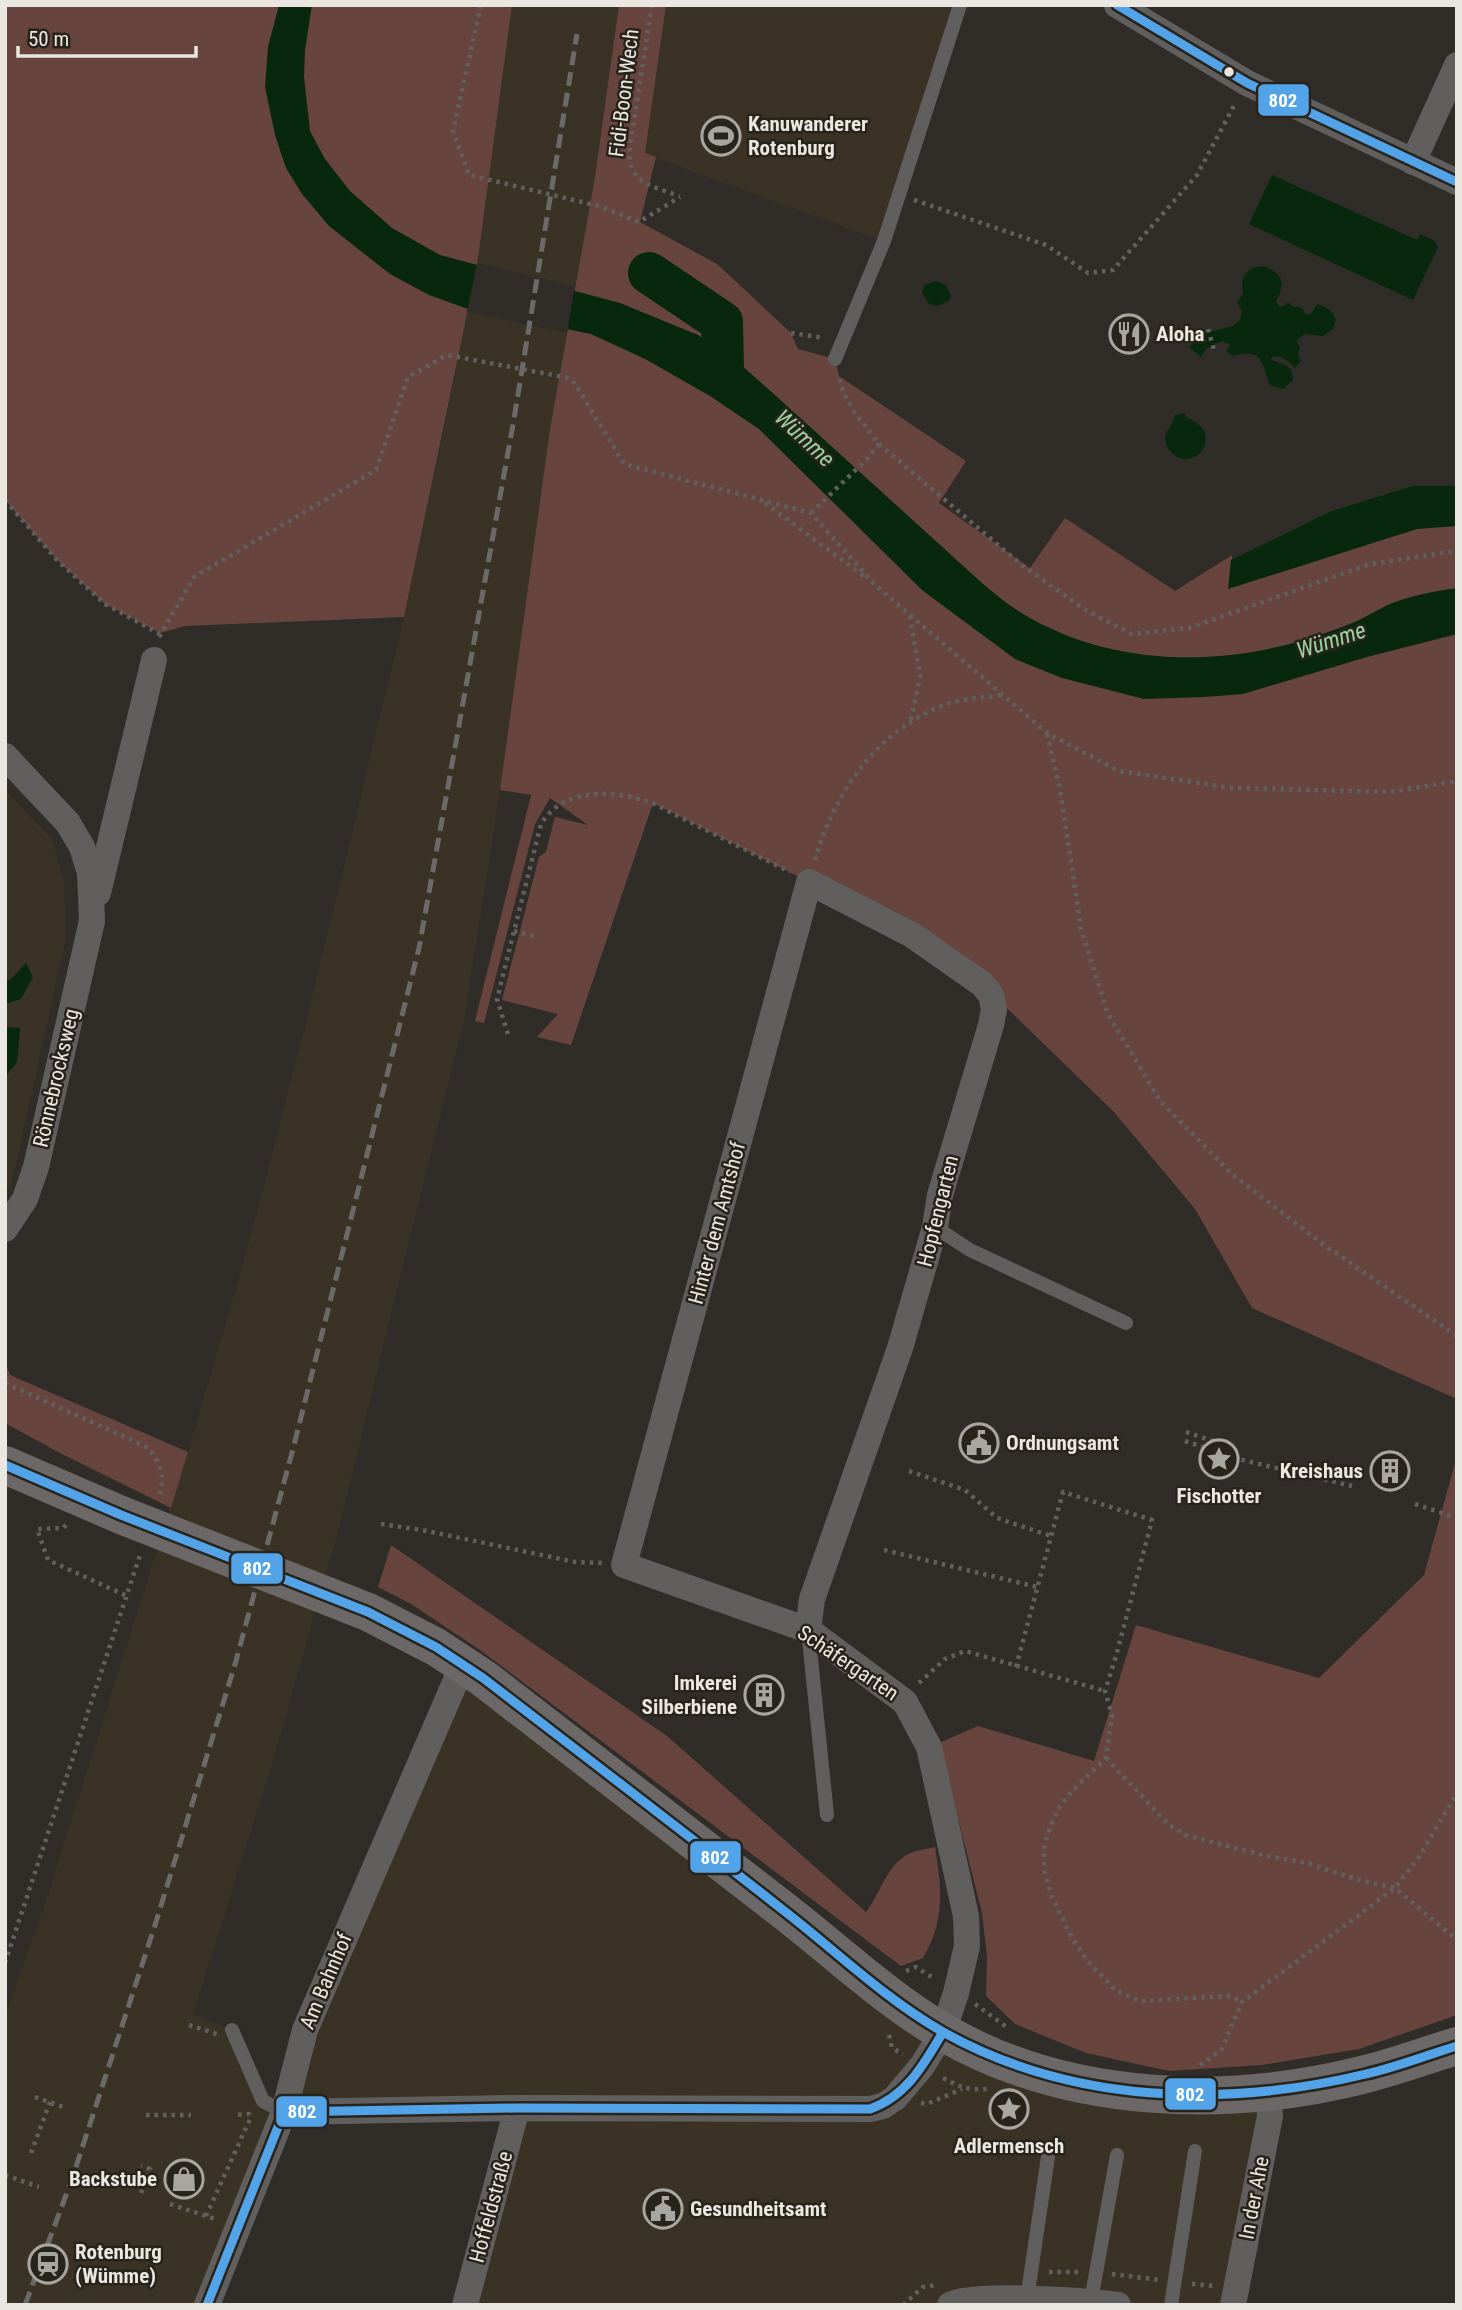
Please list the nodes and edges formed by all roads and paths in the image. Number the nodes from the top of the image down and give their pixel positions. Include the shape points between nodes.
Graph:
1 (481, 5) edge
2 (652, 5) edge
3 (960, 5) edge
4 (1117, 5) edge
5 (1457, 65) edge
6 (1247, 83) junction
7 (1413, 162) junction
8 (1457, 182) edge
9 (900, 195) junction
10 (1208, 329) dead end
11 (790, 333) dead end
12 (842, 340) junction
13 (1214, 349) dead end
14 (835, 359) joint
15 (879, 444) junction
16 (5, 500) edge
17 (762, 501) junction
18 (811, 513) junction
19 (1457, 551) edge
20 (874, 584) junction
21 (910, 616) junction
22 (154, 660) dead end
23 (1002, 695) junction
24 (910, 721) junction
25 (1047, 733) junction
26 (5, 756) edge
27 (1457, 781) edge
28 (809, 882) junction
29 (92, 921) junction
30 (514, 931) junction
31 (537, 937) dead end
32 (508, 1034) dead end
33 (935, 1227) junction
34 (5, 1229) edge
35 (1126, 1323) dead end
36 (1457, 1336) edge
37 (5, 1383) edge
38 (1186, 1432) dead end
39 (1185, 1441) dead end
40 (1238, 1459) junction
41 (5, 1465) edge
42 (909, 1471) dead end
43 (1352, 1486) dead end
44 (157, 1501) dead end
45 (1415, 1504) dead end
46 (1457, 1518) edge
47 (381, 1524) dead end
48 (63, 1528) dead end
49 (1051, 1536) junction
50 (142, 1549) dead end
51 (884, 1550) dead end
52 (624, 1565) junction
53 (1038, 1587) junction
54 (127, 1596) junction
55 (807, 1630) junction
56 (463, 1664) junction
57 (1016, 1667) junction
58 (1105, 1691) junction
59 (905, 1702) junction
60 (1106, 1758) junction
61 (1457, 1793) edge
62 (827, 1815) dead end
63 (1395, 1888) junction
64 (1457, 1940) edge
65 (5, 1963) edge
66 (956, 1993) junction
67 (1242, 2003) junction
68 (232, 2030) dead end
69 (1010, 2030) dead end
70 (943, 2032) junction
71 (1457, 2046) edge
72 (1221, 2049) dead end
73 (963, 2089) dead end
74 (982, 2089) dead end
75 (1269, 2092) junction
76 (35, 2097) dead end
77 (50, 2102) junction
78 (66, 2108) dead end
79 (517, 2108) junction
80 (284, 2112) junction
81 (146, 2115) dead end
82 (191, 2115) dead end
83 (234, 2115) dead end
84 (1195, 2151) dead end
85 (31, 2153) dead end
86 (1117, 2155) dead end
87 (1048, 2157) dead end
88 (141, 2166) dead end
89 (5, 2175) edge
90 (38, 2187) dead end
91 (141, 2193) dead end
92 (170, 2204) dead end
93 (199, 2214) dead end
94 (206, 2216) dead end
95 (1027, 2299) junction
96 (1091, 2301) junction
97 (207, 2305) edge
98 (465, 2305) edge
99 (950, 2305) edge
100 (1118, 2305) edge
101 (1171, 2305) edge
102 (1233, 2305) edge

1 - 2 path, Fidi-Boon-Wech via 453,131 469,175 599,206 639,222 680,197 642,181 629,166
3 - 9 lane
4 - 6 street
5 - 7 street
6 - 7 street
6 - 9 path via 1197,175 1113,270 1088,273 1046,245
7 - 8 street
9 - 12 lane
10 - 13 path
11 - 12 path
12 - 14 lane
14 - 15 path via 841,390
15 - 18 path
15 - 19 path via 1023,566 1087,611 1132,634 1189,628 1370,565
16 - 17 path via 57,560 105,604 160,634 194,577 376,470 408,377 447,355 569,378 624,464
17 - 18 path
17 - 20 path
18 - 20 path
20 - 21 path
21 - 23 path
21 - 24 path via 920,676
22 - 29 street, Rönnebrocksweg
23 - 24 path via 949,703
23 - 25 path
24 - 28 path via 859,768 836,805
25 - 27 path via 1119,771 1233,788 1390,792
25 - 36 path via 1081,929 1108,1014 1160,1101 1233,1175 1324,1245
26 - 29 street, Rönnebrocksweg via 68,823 82,847 90,873
28 - 30 path via 653,803 599,793 571,799 547,814
28 - 33 street, Hopfengarten via 912,935 991,995 991,1025 940,1195
28 - 52 street, Hinter dem Amtshof
29 - 34 street, Rönnebrocksweg via 36,1167 25,1199
30 - 31 path
30 - 32 path via 497,999
33 - 35 lane via 970,1250
33 - 55 street, Hopfengarten via 900,1348 812,1599
37 - 44 path via 145,1446 157,1458 162,1473
38 - 40 path via 1234,1448
39 - 40 path
40 - 43 path
41 - 56 main road via 368,1612
42 - 49 path via 965,1490 997,1518
45 - 46 path
47 - 52 path via 575,1562
48 - 54 path via 37,1529 48,1560
49 - 53 path
49 - 58 path via 1063,1492 1152,1520
50 - 54 path
51 - 53 path
52 - 55 street, Schäfergarten
53 - 57 path
54 - 65 path
55 - 59 street, Schäfergarten
55 - 62 lane
56 - 70 main road via 785,1911 884,1993
56 - 80 street, Am Bahnhof via 305,2030
57 - 58 path
57 - 59 path via 965,1651 939,1664
58 - 60 path via 1112,1715
59 - 66 street, Schäfergarten via 929,1747 966,1916 967,1946
60 - 63 path via 1169,1825 1186,1835
60 - 67 path via 1059,1808 1044,1848 1044,1870 1062,1921 1087,1960 1115,1990 1128,1997 1148,2001 1230,1996
61 - 63 path
63 - 64 path
63 - 67 path
66 - 69 path
66 - 70 street, Schäfergarten
67 - 72 path
68 - 80 lane via 263,2101
70 - 75 main road via 996,2058 1069,2082 1196,2096
70 - 79 street, Schäfergarten via 895,2098 870,2109
71 - 75 main road via 1365,2074
73 - 74 path
75 - 102 street, In der Ahe via 1270,2116
76 - 77 path
77 - 78 path
77 - 85 path
79 - 80 street, Schäfergarten
79 - 98 street, Hoffeldstraße
80 - 97 street, Am Bahnhof
81 - 82 path
83 - 94 path via 249,2114 250,2119
84 - 101 lane
86 - 96 lane
87 - 95 lane
88 - 91 path via 150,2169
89 - 90 path
92 - 93 path
95 - 96 street
95 - 99 street
96 - 100 street

